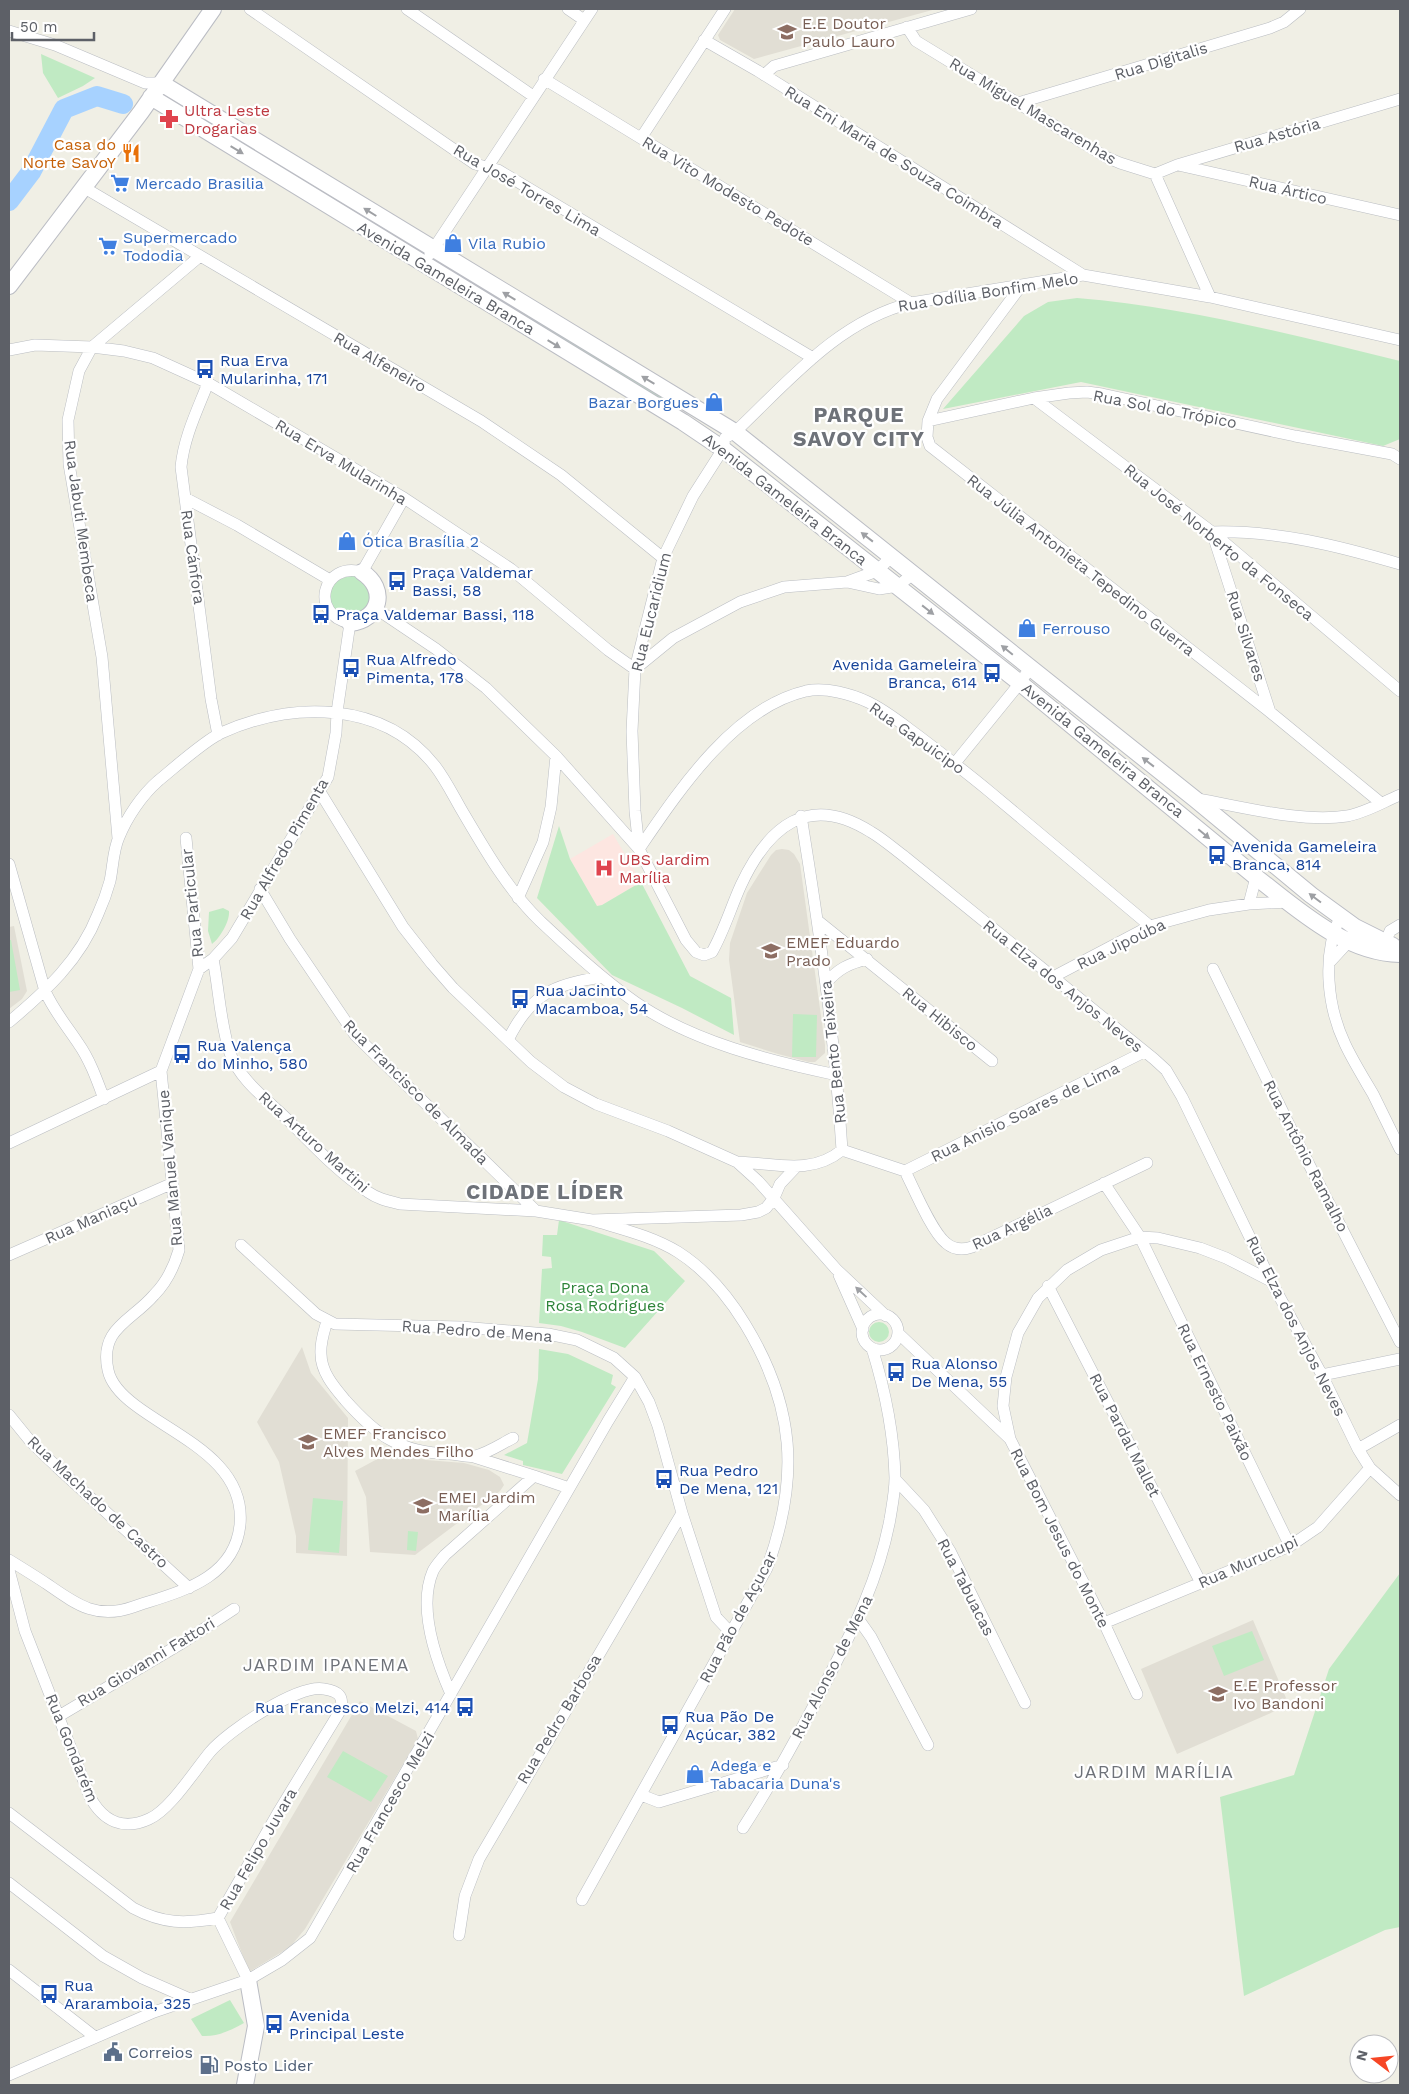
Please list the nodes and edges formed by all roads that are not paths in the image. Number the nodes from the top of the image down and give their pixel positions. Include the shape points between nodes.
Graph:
1 (213, 9) edge
2 (250, 9) edge
3 (407, 9) edge
4 (568, 9) edge
5 (592, 9) edge
6 (725, 9) edge
7 (971, 9) edge
8 (1300, 9) edge
9 (584, 20) junction
10 (907, 28) junction
11 (9, 31) edge
12 (704, 40) junction
13 (764, 75) junction
14 (544, 79) junction
15 (152, 88) junction
16 (533, 96) junction
17 (1400, 99) edge
18 (1018, 103) junction
19 (216, 117) junction
20 (206, 131) junction
21 (641, 138) junction
22 (1177, 165) junction
23 (488, 167) junction
24 (1156, 174) junction
25 (83, 187) junction
26 (1400, 215) edge
27 (433, 250) junction
28 (199, 257) junction
29 (423, 264) junction
30 (1082, 276) junction
31 (9, 286) edge
32 (1021, 286) junction
33 (1210, 297) junction
34 (911, 303) junction
35 (1400, 340) edge
36 (92, 346) junction
37 (9, 350) edge
38 (813, 358) junction
39 (208, 383) junction
40 (1034, 398) junction
41 (928, 421) junction
42 (735, 432) junction
43 (723, 449) junction
44 (1398, 455) edge
45 (185, 498) junction
46 (404, 498) junction
47 (1212, 532) junction
48 (892, 556) junction
49 (663, 558) junction
50 (1400, 564) edge
51 (877, 571) junction
52 (362, 572) junction
53 (914, 573) junction
54 (330, 580) junction
55 (847, 582) junction
56 (898, 586) junction
57 (375, 608) junction
58 (350, 624) junction
59 (1030, 668) junction
60 (634, 669) junction
61 (1020, 683) junction
62 (1400, 691) edge
63 (337, 712) junction
64 (1270, 712) junction
65 (218, 735) junction
66 (556, 756) junction
67 (955, 763) junction
68 (1177, 784) junction
69 (320, 792) junction
70 (1400, 795) edge
71 (1164, 799) junction
72 (1195, 799) junction
73 (1381, 803) junction
74 (801, 816) junction
75 (118, 838) junction
76 (186, 838) dead end
77 (639, 849) junction
78 (9, 864) edge
79 (1256, 877) junction
80 (260, 889) junction
81 (518, 898) junction
82 (1289, 902) junction
83 (1249, 904) junction
84 (1340, 917) junction
85 (818, 921) junction
86 (1400, 925) edge
87 (1150, 926) junction
88 (1332, 932) junction
89 (1356, 936) junction
90 (1383, 947) junction
91 (1400, 952) edge
92 (214, 959) junction
93 (867, 960) junction
94 (1329, 963) junction
95 (199, 969) junction
96 (1213, 969) dead end
97 (602, 977) junction
98 (1053, 977) junction
99 (826, 983) junction
100 (45, 991) junction
101 (9, 1022) edge
102 (508, 1040) junction
103 (1144, 1052) junction
104 (992, 1061) dead end
105 (161, 1071) junction
106 (837, 1075) junction
107 (104, 1099) junction
108 (9, 1143) edge
109 (842, 1150) junction
110 (1400, 1150) edge
111 (737, 1162) junction
112 (1147, 1163) dead end
113 (796, 1167) junction
114 (905, 1171) junction
115 (173, 1183) junction
116 (1104, 1183) junction
117 (774, 1198) junction
118 (536, 1211) junction
119 (592, 1220) junction
120 (1140, 1236) junction
121 (241, 1245) dead end
122 (9, 1256) edge
123 (836, 1269) junction
124 (1271, 1281) junction
125 (1048, 1286) junction
126 (886, 1316) junction
127 (327, 1321) junction
128 (863, 1329) junction
129 (898, 1333) junction
130 (1400, 1342) edge
131 (872, 1348) junction
132 (1400, 1359) edge
133 (1322, 1375) junction
134 (635, 1377) junction
135 (9, 1415) edge
136 (1400, 1425) edge
137 (513, 1438) dead end
138 (1010, 1439) junction
139 (1358, 1450) junction
140 (474, 1457) junction
141 (1370, 1468) junction
142 (534, 1476) junction
143 (895, 1479) junction
144 (569, 1488) junction
145 (1400, 1494) edge
146 (682, 1513) junction
147 (1290, 1546) junction
148 (9, 1560) edge
149 (9, 1570) edge
150 (1201, 1583) junction
151 (189, 1588) junction
152 (234, 1609) dead end
153 (859, 1620) junction
154 (1104, 1623) junction
155 (731, 1633) junction
156 (451, 1694) junction
157 (1138, 1694) dead end
158 (342, 1697) joint
159 (1025, 1704) dead end
160 (59, 1716) junction
161 (928, 1745) dead end
162 (783, 1765) junction
163 (641, 1795) junction
164 (9, 1813) edge
165 (743, 1828) dead end
166 (9, 1883) edge
167 (582, 1900) dead end
168 (218, 1918) junction
169 (459, 1935) dead end
170 (9, 1970) edge
171 (248, 1980) junction
172 (190, 1999) junction
173 (95, 2037) junction
174 (9, 2075) edge
175 (245, 2085) edge

1 - 15 main road
2 - 23 street, Rua José Torres Lima via 475,164
3 - 16 street
4 - 9 street
5 - 9 street
6 - 12 street
7 - 10 street
8 - 18 street, Rua Digitalis via 1270,28
9 - 14 street
10 - 13 street via 774,66
10 - 18 street, Rua Miguel Mascarenhas via 916,42
11 - 15 street via 54,45
12 - 13 street, Rua Eni Maria de Souza Coimbra
12 - 21 street
13 - 30 street, Rua Eni Maria de Souza Coimbra
14 - 16 street
14 - 21 street, Rua Vito Modesto Pedote
15 - 19 main road, Avenida Gameleira Branca
15 - 20 main road, Avenida Gameleira Branca
15 - 25 main road
16 - 23 street
17 - 22 street, Rua Astória
18 - 24 street, Rua Miguel Mascarenhas via 1106,157
19 - 20 main road
27 -> 19 main road, Avenida Gameleira Branca
20 -> 29 main road, Avenida Gameleira Branca
21 - 34 street, Rua Vito Modesto Pedote
22 - 24 street, Rua Astória
22 - 26 street, Rua Ártico
23 - 27 street
23 - 38 street, Rua José Torres Lima
24 - 33 street
25 - 28 street, Rua Alfeneiro
25 - 31 main road
27 - 29 street
42 -> 27 main road, Avenida Gameleira Branca
28 - 36 street, Rua Jabuti Membeca
28 - 49 street, Rua Alfeneiro via 481,421 561,475
29 -> 43 main road, Avenida Gameleira Branca
30 - 32 street, Rua Odília Bonfim Melo
30 - 33 street, Rua Odília Bonfim Melo
32 - 34 street, Rua Odília Bonfim Melo
32 - 41 street via 937,399
33 - 35 street, Rua Odília Bonfim Melo
34 - 38 street, Rua Odília Bonfim Melo via 868,318 844,332
36 - 37 street, Rua Erva Mularinha via 35,346
36 - 39 street, Rua Erva Mularinha via 153,358
36 - 75 street, Rua Jabuti Membeca via 79,371 71,400 68,450 102,658
38 - 42 street, Rua Odília Bonfim Melo
39 - 45 street, Rua Cánfora via 183,450
39 - 46 street, Rua Erva Mularinha
40 - 41 street, Rua Sol do Trópico
40 - 44 street, Rua Sol do Trópico via 1069,392 1102,394
40 - 47 street, Rua José Norberto da Fonseca
41 - 64 street, Rua Júlia Antonieta Tepedino Guerra via 927,437 934,451
42 - 43 street, Rua Eucaridium via 734,446
48 -> 42 main road, Avenida Gameleira Branca
43 - 49 street, Rua Eucaridium via 693,496
43 - 51 main road, Avenida Gameleira Branca
45 - 54 street
45 - 65 street, Rua Cánfora
46 - 52 street
46 - 60 street, Rua Erva Mularinha via 510,569
47 - 50 street via 1290,537
47 - 62 street, Rua José Norberto da Fonseca
47 - 64 street, Rua Silvares
48 - 51 street
48 - 53 main road, Avenida Gameleira Branca
49 - 60 street, Rua Eucaridium
51 - 55 street
51 - 56 main road, Avenida Gameleira Branca
52 - 54 street via 345,570
52 - 57 main road via 377,592
53 - 56 street
59 -> 53 main road, Avenida Gameleira Branca
54 - 58 street via 324,596 325,604 335,618
55 - 56 street via 879,589
55 - 60 street via 784,587 740,602 673,638
56 -> 61 main road, Avenida Gameleira Branca
57 - 58 main road via 365,620
57 - 66 street via 486,688
58 - 63 street, Rua Alfredo Pimenta
59 - 61 street
68 -> 59 main road, Avenida Gameleira Branca
60 - 77 street, Rua Eucaridium via 632,731
61 - 67 street
61 - 71 main road, Avenida Gameleira Branca
63 - 65 street via 305,711 264,717
63 - 69 street, Rua Alfredo Pimenta via 333,754 328,777
63 - 81 street via 390,728 434,765
64 - 73 street, Rua Júlia Antonieta Tepedino Guerra
65 - 75 street via 155,784 138,803
66 - 77 street
66 - 81 street via 551,807 543,842
67 - 77 street, Rua Gapuicipo via 898,720 869,703 826,690 807,691 783,699 737,729 696,769
67 - 87 street, Rua Gapuicipo
68 - 71 main road
68 - 72 main road, Avenida Gameleira Branca
69 - 80 street, Rua Alfredo Pimenta
69 - 102 street via 403,928 453,988
70 - 73 street
71 -> 79 main road, Avenida Gameleira Branca
72 - 73 street via 1324,818 1347,816
84 -> 72 main road, Avenida Gameleira Branca
74 - 77 street via 781,828 755,857 715,946 708,954 696,952 686,940
74 - 85 street, Rua Bento Teixeira
74 - 98 street, Rua Elza dos Anjos Neves via 831,816 870,831
75 - 100 street via 110,881 88,936 61,975
76 - 95 street, Rua Particular
78 - 100 street
79 - 82 main road, Avenida Gameleira Branca
79 - 83 street
80 - 92 street, Rua Alfredo Pimenta via 232,938
80 - 118 street, Rua Francisco de Almada via 354,1034
81 - 97 street
82 - 83 street, Rua Jipoúba
82 - 88 main road, Avenida Gameleira Branca
83 - 87 street, Rua Jipoúba via 1209,910
84 - 88 street
84 - 89 main road, Avenida Gameleira Branca
85 - 93 street, Rua Hibisco
85 - 99 street, Rua Bento Teixeira
86 - 90 street via 1390,931
87 - 98 street, Rua Jipoúba
88 - 89 main road, Avenida Gameleira Branca
88 - 94 street
89 - 90 main road, Avenida Gameleira Branca
89 - 94 street
90 - 91 main road, Avenida Gameleira Branca
92 - 95 street, Rua Alfredo Pimenta
92 - 118 street, Rua Arturo Martini via 225,1032 236,1066 352,1181 382,1200 400,1204
93 - 99 street via 837,970
93 - 104 street, Rua Hibisco
94 - 110 street via 1330,989 1339,1029
95 - 105 street
96 - 130 street, Rua Antônio Ramalho
97 - 102 street via 569,983 549,991 518,1018
97 - 106 street via 636,1003 697,1034 771,1060
98 - 103 street, Rua Elza dos Anjos Neves
99 - 106 street, Rua Bento Teixeira
100 - 101 street
100 - 107 street via 53,1009 90,1062
102 - 111 street via 558,1082 596,1104
103 - 114 street, Rua Anisio Soares de Lima
103 - 124 street, Rua Elza dos Anjos Neves via 1166,1070 1182,1098
105 - 107 street
105 - 115 street, Rua Manuel Vanique
106 - 109 street, Rua Bento Teixeira
107 - 108 street
109 - 113 street via 822,1163
109 - 114 street
111 - 113 street
111 - 117 street
112 - 116 street, Rua Argélia
113 - 117 street via 780,1184
114 - 116 street, Rua Argélia via 941,1238 951,1247 963,1250
115 - 122 street, Rua Maniaçu
115 - 151 street, Rua Manuel Vanique via 179,1250 173,1268 154,1296 116,1329 106,1354 113,1384 127,1399 224,1470 238,1495 241,1513 239,1534 230,1555 217,1570
116 - 120 street
117 - 119 street, Rua Arturo Martini via 766,1208 741,1215
117 - 123 street
118 - 119 street, Rua Arturo Martini
119 - 155 street, Rua Pão de Açucar via 678,1252 707,1276 725,1294 753,1338 778,1394 788,1443 783,1516 767,1568
120 - 124 street via 1200,1248
120 - 125 street via 1101,1250 1067,1270
120 - 147 street, Rua Ernesto Paixão
121 - 127 street, Rua Pedro de Mena
126 -> 123 street
123 - 128 street
124 - 133 street, Rua Elza dos Anjos Neves
125 - 138 street via 1027,1314 1011,1356 1003,1406
125 - 150 street, Rua Pardal Mallet
126 - 128 street via 880,1314 869,1318
126 - 129 street via 895,1324
127 - 134 street, Rua Pedro de Mena via 351,1325 461,1327 548,1334 597,1348
127 - 140 street via 320,1356 324,1371 332,1386 376,1433 410,1449
128 - 131 street via 864,1340
129 - 131 street via 887,1349
129 - 138 street, Rua Bom Jesus do Monte
131 - 143 street, Rua Alonso de Mena via 887,1400
132 - 133 street
133 - 139 street, Rua Elza dos Anjos Neves
134 - 144 street, Rua Francesco Melzi
134 - 146 street, Rua Pedro de Mena via 658,1426
135 - 151 street, Rua Machado de Castro via 38,1448
136 - 139 street
137 - 140 street
138 - 154 street, Rua Bom Jesus do Monte
139 - 141 street, Rua Elza dos Anjos Neves
140 - 142 street
141 - 145 street, Rua Elza dos Anjos Neves
141 - 147 street, Rua Murucupi via 1318,1526
142 - 144 street
142 - 156 street via 445,1555 434,1569 428,1586 430,1630 439,1667
143 - 153 street, Rua Alonso de Mena via 885,1545
143 - 159 street, Rua Tabuacas via 924,1510 950,1551
144 - 156 street, Rua Francesco Melzi
146 - 155 street, Rua Pedro de Mena via 716,1617
146 - 169 street, Rua Pedro Barbosa via 479,1859 465,1896
147 - 150 street, Rua Murucupi
148 - 151 street, Rua Manuel Vanique via 72,1602 102,1612 123,1611
149 - 160 street, Rua Gondarém via 25,1631
150 - 154 street, Rua Murucupi
152 - 160 street, Rua Giovanni Fattori
153 - 161 street
153 - 162 street, Rua Alonso de Mena
154 - 157 street, Rua Bom Jesus do Monte
155 - 163 street, Rua Pão de Açucar
156 - 171 street, Rua Francesco Melzi via 310,1938 282,1960
158 - 160 street, Rua Gondarém via 334,1691 316,1688 276,1704 236,1729 211,1750 160,1812 152,1818 127,1825 106,1818 94,1806
158 - 168 street, Rua Felipo Juvara via 340,1711
162 - 163 street via 658,1802
162 - 165 street, Rua Alonso de Mena
163 - 167 street, Rua Pão de Açucar
164 - 168 street, Rua Felipo Juvara via 133,1908 148,1916 173,1922
166 - 172 street via 103,1956
168 - 171 street
170 - 173 street
171 - 172 street, Rua Francesco Melzi
171 - 175 main road via 256,2026
172 - 173 street, Rua Francesco Melzi
173 - 174 street, Rua Francesco Melzi

